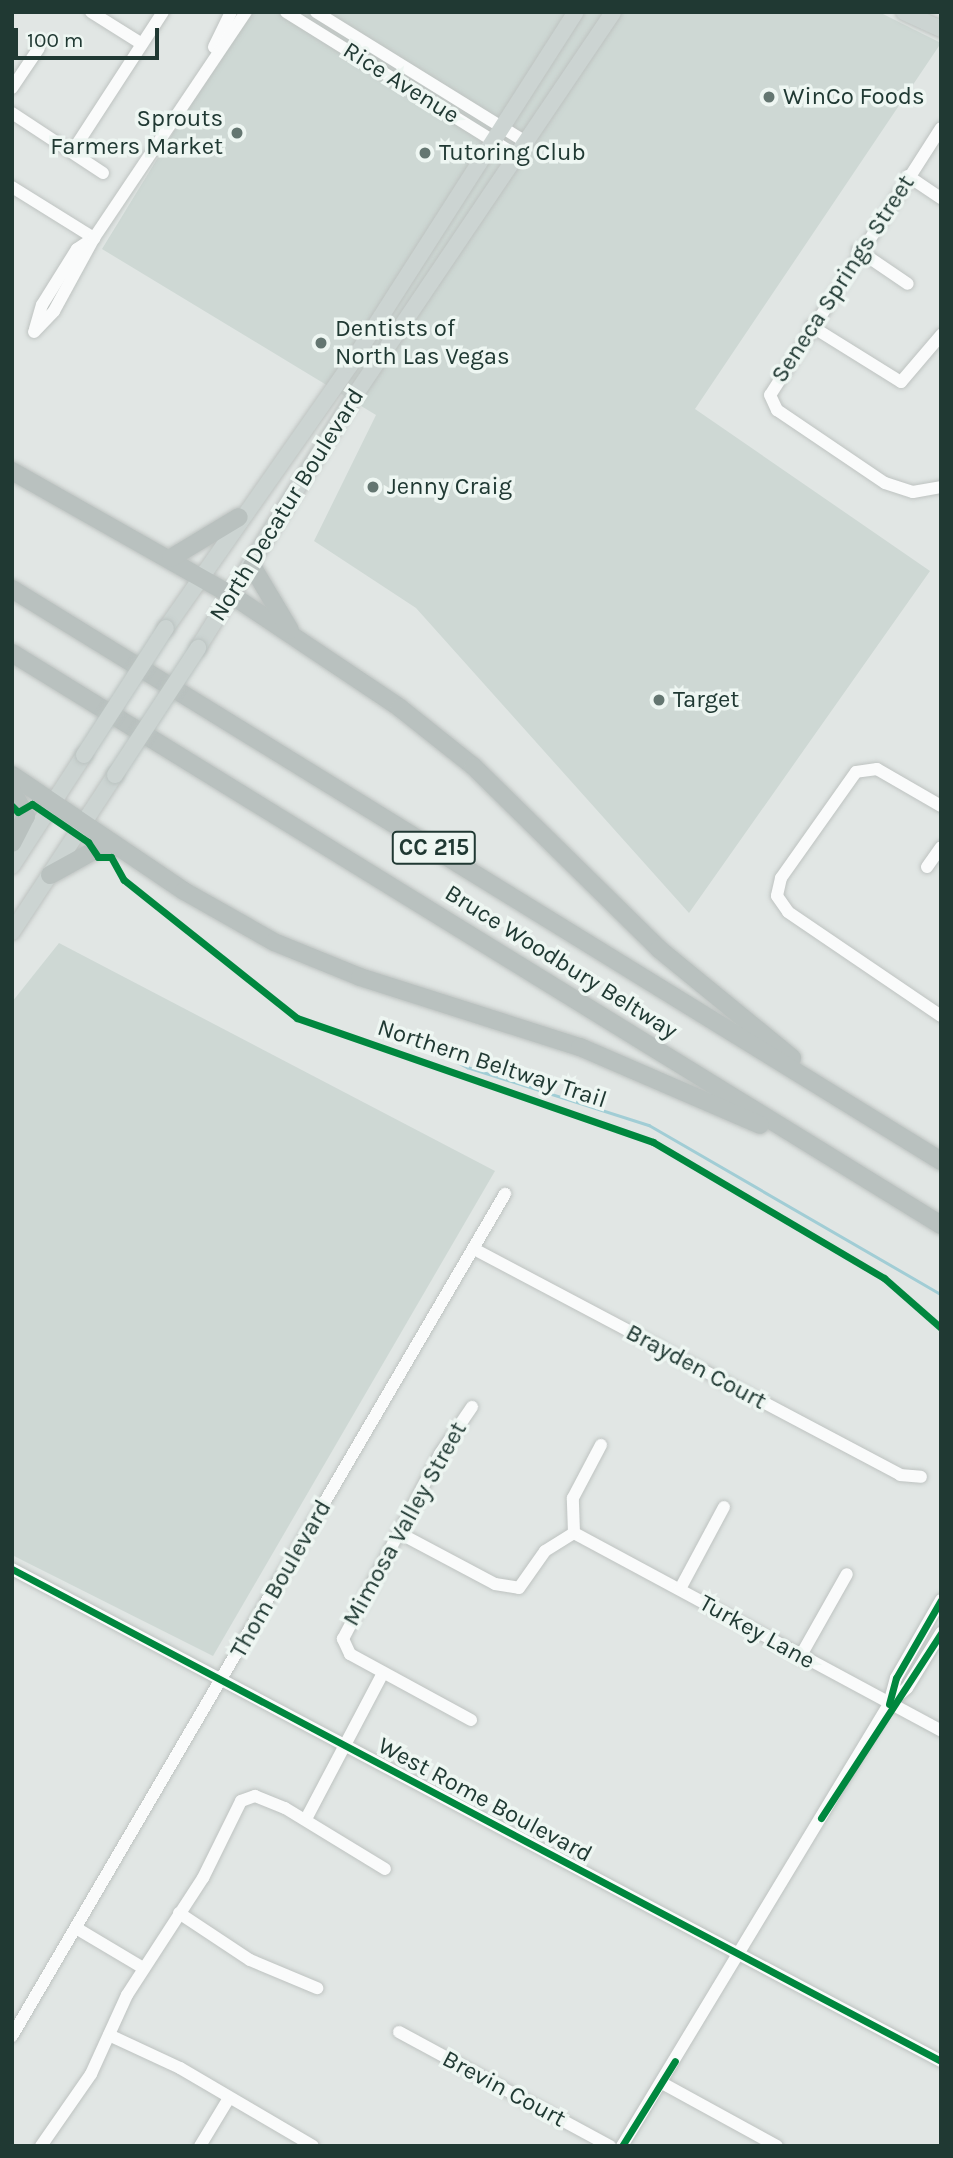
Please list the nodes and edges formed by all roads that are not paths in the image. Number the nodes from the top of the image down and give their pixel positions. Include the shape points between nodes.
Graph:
1 (91, 12) edge
2 (163, 12) edge
3 (230, 12) edge
4 (246, 12) edge
5 (286, 12) edge
6 (300, 12) edge
7 (316, 12) edge
8 (576, 12) edge
9 (613, 12) edge
10 (904, 12) edge
11 (938, 25) edge
12 (329, 39) junction
13 (142, 44) junction
14 (39, 48) dead end
15 (400, 65) junction
16 (202, 70) junction
17 (393, 78) junction
18 (12, 88) edge
19 (12, 113) edge
20 (941, 128) edge
21 (498, 133) junction
22 (521, 148) junction
23 (72, 152) junction
24 (103, 173) dead end
25 (908, 176) junction
26 (12, 187) edge
27 (941, 198) edge
28 (94, 238) junction
29 (858, 250) junction
30 (908, 284) dead end
31 (811, 326) junction
32 (941, 335) edge
33 (12, 471) edge
34 (934, 489) edge
35 (239, 517) junction
36 (171, 558) junction
37 (252, 566) junction
38 (201, 576) junction
39 (12, 589) edge
40 (233, 596) junction
41 (294, 635) junction
42 (12, 653) edge
43 (12, 775) edge
44 (12, 791) edge
45 (52, 804) junction
46 (941, 806) edge
47 (82, 825) junction
48 (12, 843) edge
49 (941, 847) edge
50 (118, 848) junction
51 (12, 866) edge
52 (927, 867) dead end
53 (50, 875) junction
54 (12, 932) edge
55 (941, 1016) edge
56 (855, 1108) junction
57 (941, 1161) edge
58 (851, 1170) junction
59 (505, 1194) dead end
60 (941, 1225) edge
61 (474, 1249) junction
62 (472, 1407) dead end
63 (601, 1445) dead end
64 (921, 1477) dead end
65 (724, 1507) dead end
66 (574, 1533) junction
67 (401, 1534) junction
68 (12, 1569) edge
69 (847, 1574) dead end
70 (680, 1589) junction
71 (941, 1600) edge
72 (941, 1633) edge
73 (800, 1657) junction
74 (383, 1673) junction
75 (221, 1682) junction
76 (889, 1704) junction
77 (471, 1720) dead end
78 (941, 1731) edge
79 (345, 1746) junction
80 (306, 1819) junction
81 (386, 1869) dead end
82 (179, 1913) junction
83 (76, 1928) junction
84 (740, 1955) junction
85 (143, 1968) junction
86 (317, 1988) dead end
87 (398, 2032) dead end
88 (109, 2035) junction
89 (12, 2036) edge
90 (941, 2061) edge
91 (662, 2082) junction
92 (229, 2098) junction
93 (41, 2146) edge
94 (200, 2146) edge
95 (313, 2146) edge
96 (610, 2146) edge
97 (622, 2146) edge
98 (777, 2146) edge

1 - 13 street
2 - 13 street
3 - 16 street
4 - 16 street
5 - 12 street, Rice Avenue
6 - 12 street
7 - 15 street, Rice Avenue
8 - 21 main road, North Decatur Boulevard
9 - 22 main road, North Decatur Boulevard
10 - 11 main road
12 - 17 street, Rice Avenue
13 - 23 street
14 - 18 street
15 - 17 street
15 - 21 street, Rice Avenue
16 - 28 street
17 - 21 street, Rice Avenue
19 - 23 street
20 - 25 street, Seneca Springs Street
21 - 22 street, Rice Avenue
21 - 35 main road, North Decatur Boulevard via 335,387
22 - 37 main road, North Decatur Boulevard via 343,413
23 - 24 street
25 - 27 street
25 - 29 street, Seneca Springs Street
26 - 28 street
28 - 28 street via 77,249 34,332 54,311
29 - 30 street
29 - 31 street, Seneca Springs Street
31 - 32 street via 901,382
31 - 34 street, Seneca Springs Street via 770,395 777,410 885,483
33 - 36 highway
35 - 36 highway
35 - 38 main road, North Decatur Boulevard
36 - 38 highway
37 - 40 main road, North Decatur Boulevard
37 - 41 highway
38 - 40 highway
38 - 45 main road, North Decatur Boulevard, bridge
39 - 56 highway, Bruce Woodbury Beltway / CC 215
40 - 41 highway
40 - 47 main road, North Decatur Boulevard, bridge
41 - 56 highway via 457,751 659,949
42 - 58 highway, Bruce Woodbury Beltway / CC 215
43 - 45 highway
44 - 48 highway via 26,816
45 - 47 highway
45 - 51 main road, North Decatur Boulevard
46 - 55 street via 866,767 856,772 789,867 777,896 788,912
47 - 50 highway
47 - 53 main road, North Decatur Boulevard
49 - 52 street
50 - 53 highway via 99,848
50 - 58 highway via 205,905 293,951 630,1066
53 - 54 main road, North Decatur Boulevard
56 - 57 highway, Bruce Woodbury Beltway / CC 215
58 - 60 highway, Bruce Woodbury Beltway / CC 215
59 - 61 street, Thom Boulevard
61 - 64 street, Brayden Court via 900,1475
61 - 75 street, Thom Boulevard
62 - 67 street, Mimosa Valley Street via 440,1454
63 - 66 street via 573,1498
65 - 70 street
66 - 67 street via 545,1551 519,1588 495,1584
66 - 70 street, Turkey Lane
67 - 74 street, Mimosa Valley Street via 350,1617 344,1644
68 - 75 street, West Rome Boulevard
69 - 73 street
70 - 73 street, Turkey Lane
71 - 76 street via 896,1678
72 - 76 street via 907,1688
73 - 76 street, Turkey Lane
74 - 77 street
74 - 79 street
75 - 79 street, West Rome Boulevard
75 - 83 street, Thom Boulevard
76 - 78 street, Turkey Lane
76 - 84 street
79 - 80 street
79 - 84 street, West Rome Boulevard
80 - 81 street
80 - 82 street via 249,1797
82 - 85 street
82 - 86 street via 235,1951
83 - 85 street
83 - 89 street, Thom Boulevard
84 - 90 street, West Rome Boulevard
84 - 91 street
85 - 88 street
87 - 96 street, Brevin Court
88 - 92 street
88 - 93 street via 69,2110
91 - 97 street
91 - 98 street
92 - 94 street
92 - 95 street

